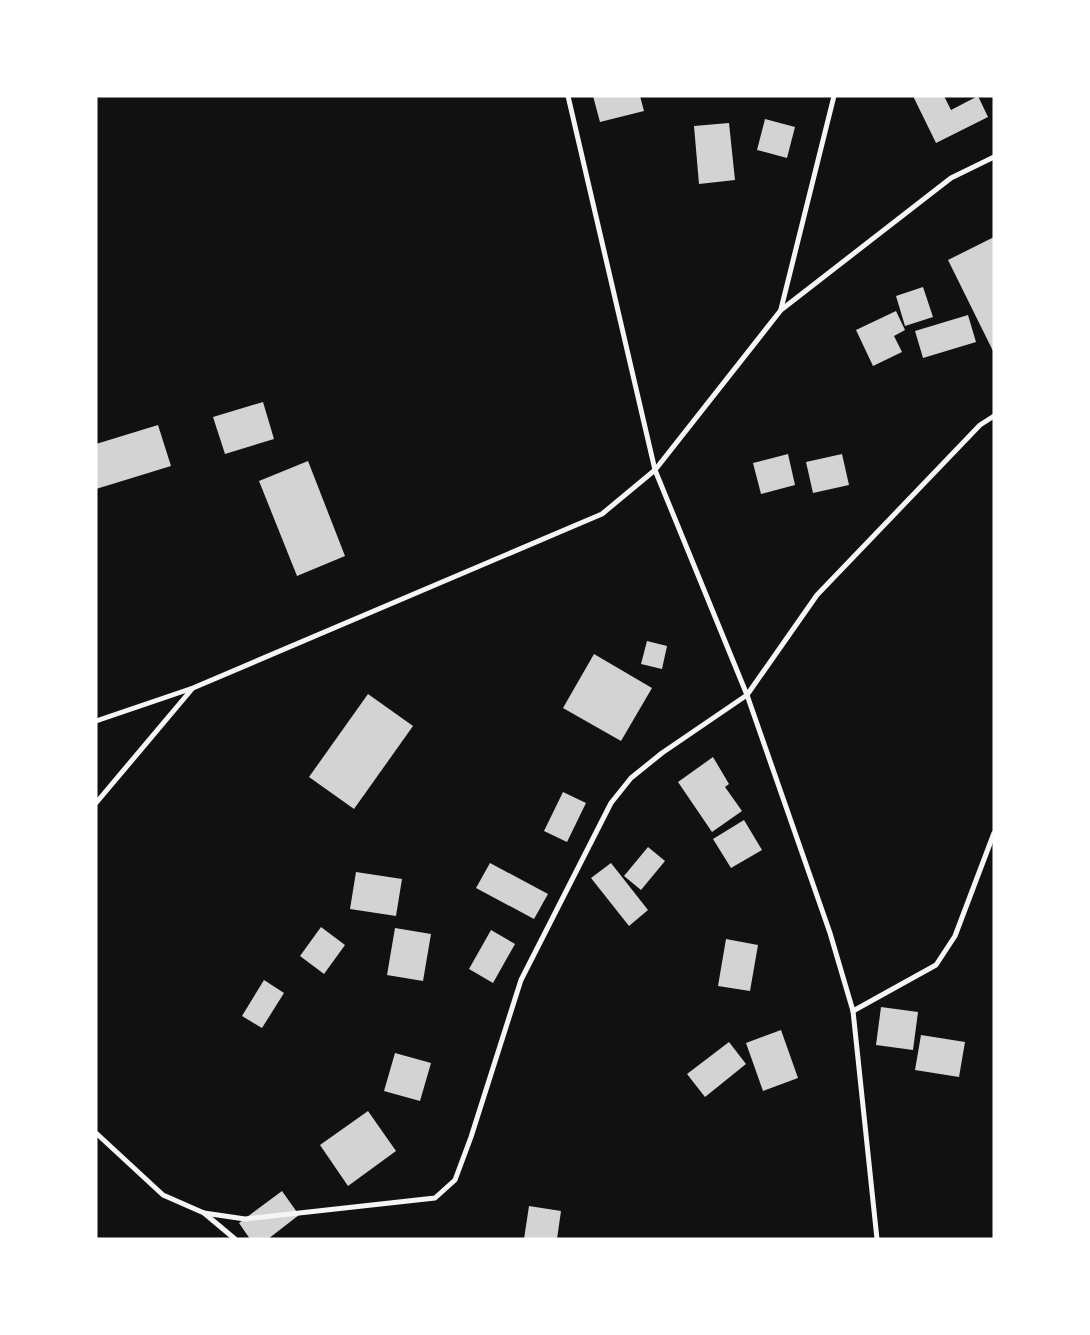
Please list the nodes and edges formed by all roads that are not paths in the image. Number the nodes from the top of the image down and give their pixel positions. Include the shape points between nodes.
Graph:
1 (568, 96) edge
2 (834, 96) edge
3 (994, 157) edge
4 (781, 310) junction
5 (994, 416) edge
6 (656, 470) junction
7 (193, 688) junction
8 (746, 695) junction
9 (96, 721) edge
10 (96, 804) edge
11 (994, 833) edge
12 (853, 1011) junction
13 (96, 1133) edge
14 (204, 1213) junction
15 (235, 1239) edge
16 (877, 1239) edge

1 - 6 street
2 - 4 street
3 - 4 street via 951,178
4 - 6 street
5 - 8 street via 980,425 817,595
6 - 7 street via 602,514
6 - 8 street
7 - 9 street
7 - 10 street
8 - 12 street via 830,933
8 - 14 street via 662,753 631,778 611,803 521,980 455,1180 435,1198 245,1219
11 - 12 street via 955,936 936,965
12 - 16 street
13 - 14 street via 163,1194
14 - 15 street

